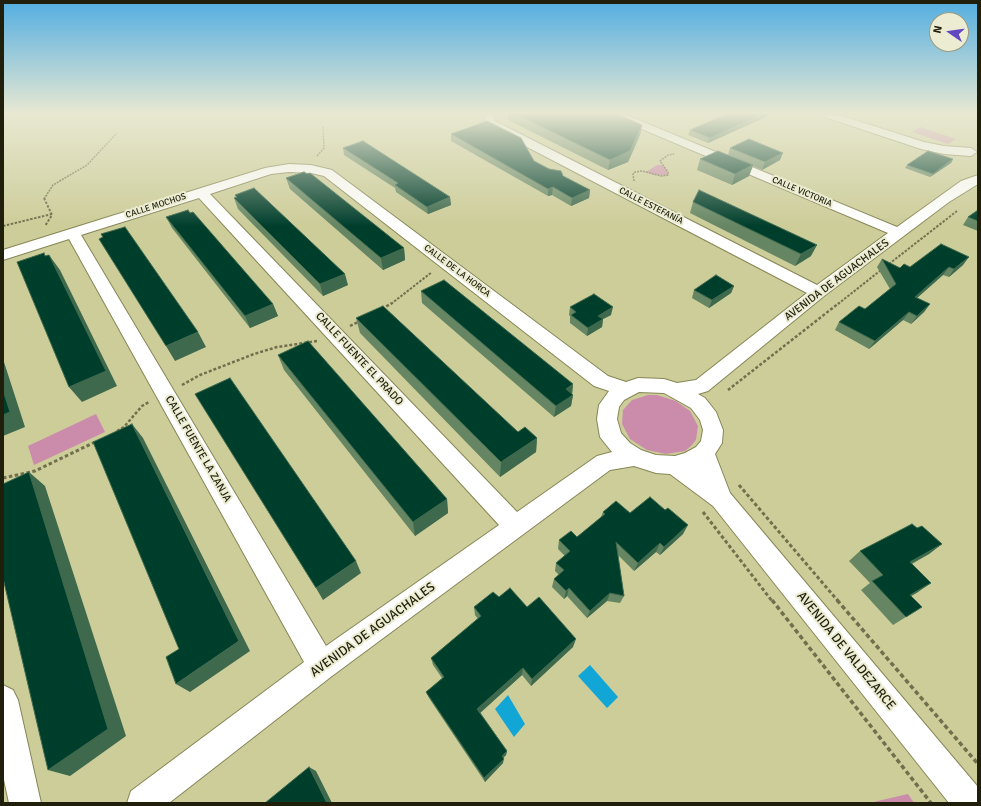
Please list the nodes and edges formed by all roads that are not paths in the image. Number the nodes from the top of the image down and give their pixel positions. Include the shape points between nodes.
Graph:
1 (544, 152) edge
2 (705, 152) edge
3 (955, 152) edge
4 (975, 154) edge
5 (311, 169) joint
6 (978, 179) edge
7 (201, 192) junction
8 (73, 233) junction
9 (900, 234) junction
10 (3, 256) edge
11 (818, 292) junction
12 (601, 380) junction
13 (627, 389) junction
14 (699, 394) junction
15 (612, 401) junction
16 (608, 450) junction
17 (704, 454) junction
18 (675, 465) junction
19 (719, 497) junction
20 (516, 527) junction
21 (322, 666) junction
22 (3, 700) edge
23 (25, 803) edge
24 (143, 803) edge
25 (970, 803) edge

1 - 11 street, CALLE ESTEFANÍA
2 - 9 street, CALLE VICTORIA
3 - 4 street
5 - 7 street, CALLE MOCHOS via 289,168 269,171
5 - 12 street, CALLE DE LA HORCA via 328,173
6 - 9 street, AVENIDA DE AGUACHALES via 944,199
7 - 8 street, CALLE MOCHOS
7 - 20 street, CALLE FUENTE EL PRADO
8 - 10 street, CALLE MOCHOS
8 - 21 street, CALLE FUENTE LA ZANJA
9 - 11 street, AVENIDA DE AGUACHALES
11 - 14 street, AVENIDA DE AGUACHALES
12 - 13 street, CALLE DE LA HORCA
12 - 15 street, CALLE DE LA HORCA
13 - 14 street via 638,385 651,385
13 - 15 street
14 - 17 street via 713,430 711,443
15 - 16 street via 607,419
16 - 18 street, AVENIDA DE AGUACHALES via 656,464
16 - 20 street, AVENIDA DE AGUACHALES
17 - 18 street
17 - 19 street, AVENIDA DE VALDEZARCE
18 - 19 street, AVENIDA DE VALDEZARCE
19 - 25 street, AVENIDA DE VALDEZARCE
20 - 21 street, AVENIDA DE AGUACHALES
21 - 24 street, AVENIDA DE AGUACHALES
22 - 23 street

